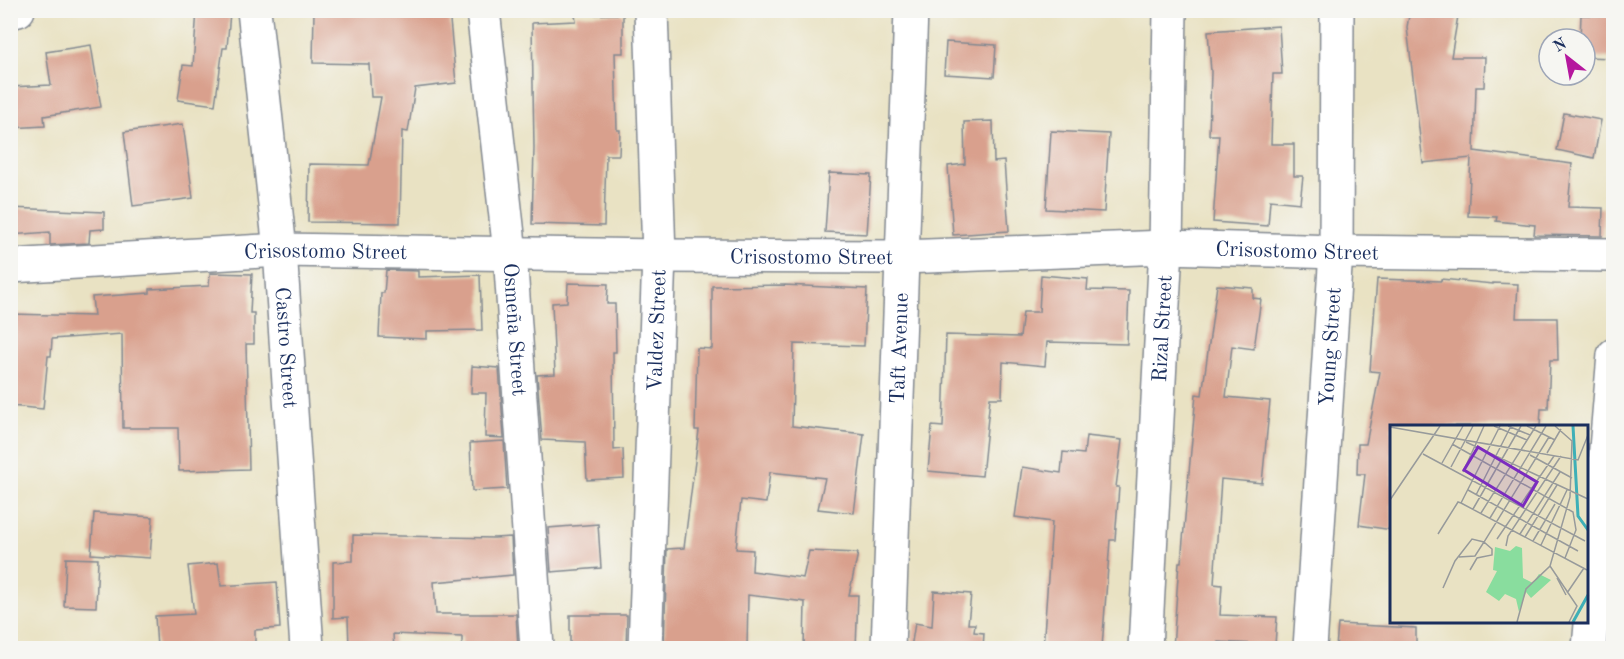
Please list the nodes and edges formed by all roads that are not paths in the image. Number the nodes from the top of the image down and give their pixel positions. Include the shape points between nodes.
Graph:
1 (18, 10) edge
2 (254, 10) edge
3 (483, 10) edge
4 (651, 10) edge
5 (911, 10) edge
6 (1170, 10) edge
7 (1337, 10) edge
8 (10, 12) edge
9 (1166, 247) junction
10 (280, 250) junction
11 (1336, 252) junction
12 (510, 253) junction
13 (1614, 255) edge
14 (658, 256) junction
15 (902, 256) junction
16 (10, 266) edge
17 (1614, 355) edge
18 (306, 648) edge
19 (537, 648) edge
20 (645, 648) edge
21 (888, 648) edge
22 (1145, 648) edge
23 (1310, 648) edge
24 (1589, 648) edge

1 - 8 street
2 - 10 street, Castro Street
3 - 12 street, Osmeña Street
4 - 14 street, Valdez Street
5 - 15 street, Taft Avenue
6 - 9 street, Rizal Street
7 - 11 street, Young Street
9 - 11 street, Crisostomo Street
9 - 15 street, Crisostomo Street
9 - 22 street, Rizal Street
10 - 12 street, Crisostomo Street
10 - 16 street, Crisostomo Street
10 - 18 street, Castro Street
11 - 13 street, Crisostomo Street
11 - 23 street, Young Street
12 - 14 street, Crisostomo Street
12 - 19 street, Osmeña Street
14 - 15 street, Crisostomo Street
14 - 20 street, Valdez Street
15 - 21 street, Taft Avenue
17 - 24 street

